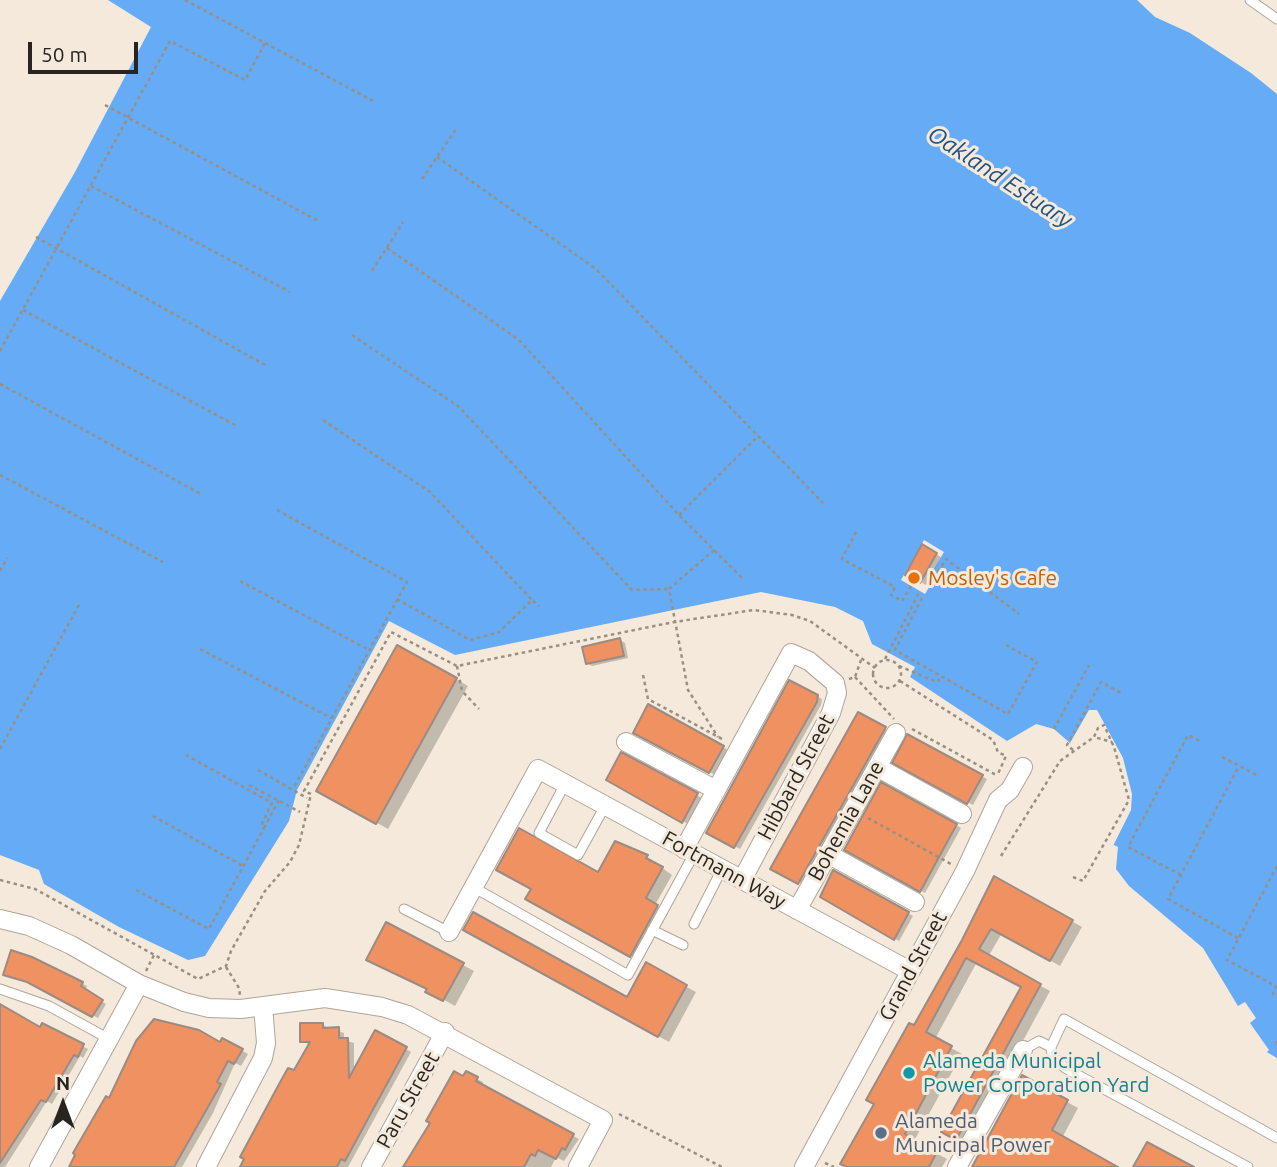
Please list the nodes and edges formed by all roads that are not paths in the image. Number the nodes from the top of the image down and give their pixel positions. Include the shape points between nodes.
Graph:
1 (1250, 0) edge
2 (1277, 19) edge
3 (896, 733) dead end
4 (626, 742) dead end
5 (877, 767) junction
6 (1023, 767) dead end
7 (565, 784) junction
8 (716, 790) junction
9 (605, 806) junction
10 (962, 814) dead end
11 (689, 851) junction
12 (828, 854) junction
13 (722, 869) junction
14 (742, 880) junction
15 (473, 887) junction
16 (915, 902) dead end
17 (404, 909) dead end
18 (797, 910) junction
19 (0, 919) edge
20 (694, 924) dead end
21 (653, 930) junction
22 (449, 932) joint
23 (683, 946) dead end
24 (910, 971) junction
25 (141, 979) junction
26 (0, 989) edge
27 (263, 1006) junction
28 (445, 1032) junction
29 (110, 1039) junction
30 (1051, 1047) junction
31 (1023, 1050) joint
32 (1277, 1138) edge
33 (40, 1167) edge
34 (206, 1167) edge
35 (371, 1167) edge
36 (578, 1167) edge
37 (804, 1167) edge
38 (957, 1167) edge
39 (1248, 1167) edge

1 - 2 lane
3 - 5 street, Bohemia Lane
4 - 8 street
5 - 10 street
5 - 12 street, Bohemia Lane
6 - 24 street, Grand Street via 1005,780 965,871
7 - 9 street, Fortmann Way
7 - 9 lane via 539,833 578,855
7 - 15 street, Fortmann Way via 538,769
8 - 11 street
8 - 14 street, Hibbard Street via 791,653 817,666 835,683 831,713
9 - 11 street, Fortmann Way
11 - 13 street, Fortmann Way
11 - 21 lane
12 - 16 street
12 - 18 street, Bohemia Lane
13 - 14 street, Fortmann Way
13 - 20 lane
14 - 18 street, Fortmann Way
15 - 21 lane via 628,975
15 - 22 street
17 - 22 lane
18 - 24 street, Fortmann Way
19 - 25 street via 29,926
21 - 23 lane
24 - 37 street, Grand Street
25 - 27 street via 173,999 209,1008
25 - 29 street
26 - 29 lane via 49,1006
27 - 28 street via 347,1000 408,1015
27 - 34 street via 263,1058
28 - 35 street, Paru Street
28 - 36 street via 603,1120
29 - 33 street
30 - 31 lane via 1039,1041
30 - 32 lane via 1064,1019
30 - 39 lane via 1052,1056 1065,1068
31 - 38 street

